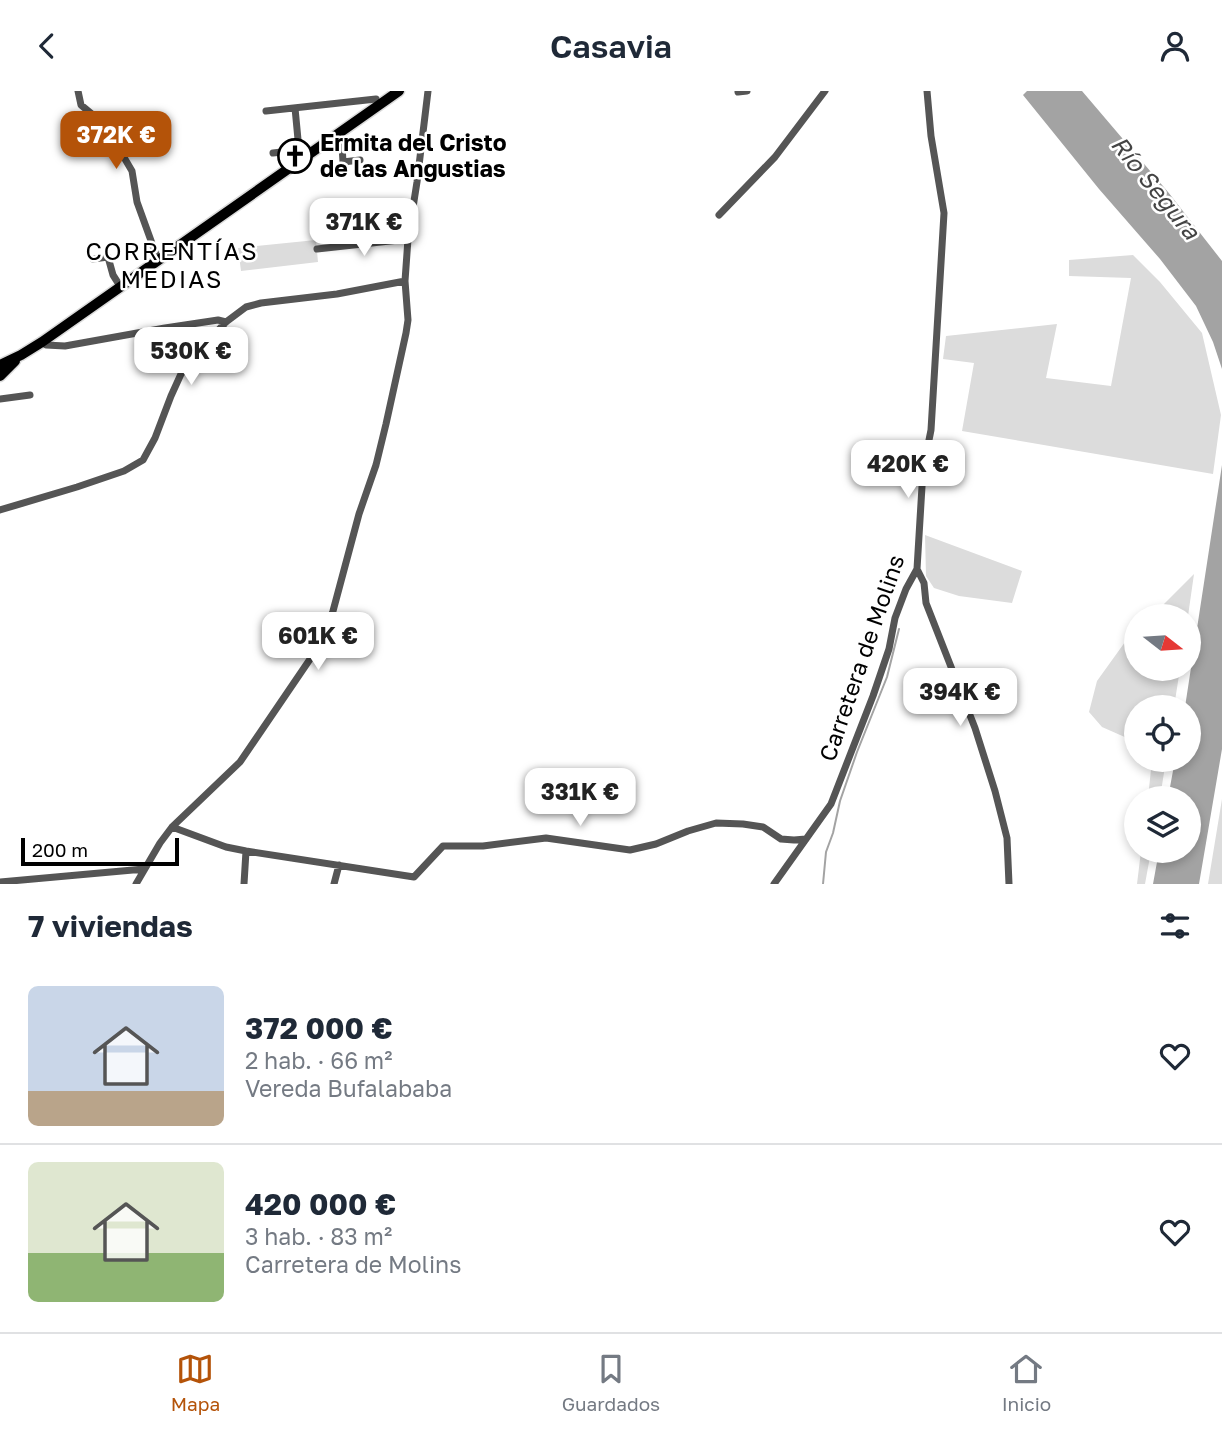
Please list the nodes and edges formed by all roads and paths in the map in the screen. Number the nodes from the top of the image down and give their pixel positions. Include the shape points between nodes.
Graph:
1 (78, 91) edge
2 (400, 91) edge
3 (428, 91) edge
4 (747, 91) edge
5 (825, 91) edge
6 (927, 91) edge
7 (738, 92) edge
8 (376, 99) edge
9 (295, 108) junction
10 (266, 111) dead end
11 (330, 140) junction
12 (354, 145) dead end
13 (342, 146) junction
14 (273, 153) dead end
15 (301, 154) junction
16 (360, 160) dead end
17 (719, 215) dead end
18 (408, 239) junction
19 (317, 249) dead end
20 (93, 259) dead end
21 (158, 260) junction
22 (405, 281) junction
23 (120, 286) junction
24 (226, 322) junction
25 (42, 342) junction
26 (21, 355) junction
27 (0, 365) edge
28 (0, 376) edge
29 (30, 395) dead end
30 (0, 399) edge
31 (0, 510) edge
32 (917, 569) junction
33 (172, 827) junction
34 (806, 839) junction
35 (246, 851) junction
36 (340, 865) junction
37 (144, 869) junction
38 (0, 882) edge
39 (136, 884) edge
40 (244, 884) edge
41 (334, 884) edge
42 (774, 884) edge
43 (1009, 884) edge

1 - 21 street via 81,105 105,125 132,171 137,202
2 - 8 main road
3 - 18 street
4 - 7 street
5 - 17 street via 775,157
6 - 32 street, Carretera de Molins via 944,213
8 - 9 street
8 - 11 main road
9 - 10 street
9 - 15 street
11 - 13 street via 335,147
11 - 15 main road
12 - 13 street
13 - 16 street via 344,162
14 - 15 street
15 - 21 main road
18 - 19 street
18 - 22 street
20 - 23 street via 108,257
21 - 23 main road
22 - 24 street via 261,303 246,307
22 - 33 street via 408,320 390,406 321,643 240,762
23 - 25 main road
24 - 25 street via 65,346
24 - 31 street via 181,374 143,460 124,471
25 - 26 main road
26 - 27 main road
26 - 28 main road
29 - 30 street
32 - 34 street, Carretera de Molins via 895,618 889,649 831,804
32 - 43 street via 1001,810
33 - 35 street
33 - 37 street
34 - 36 street via 781,839 763,827 716,824 630,850 546,838 443,846 414,877
34 - 42 street, Carretera de Molins
35 - 36 street
35 - 40 street
36 - 41 street
37 - 38 street
37 - 39 street

